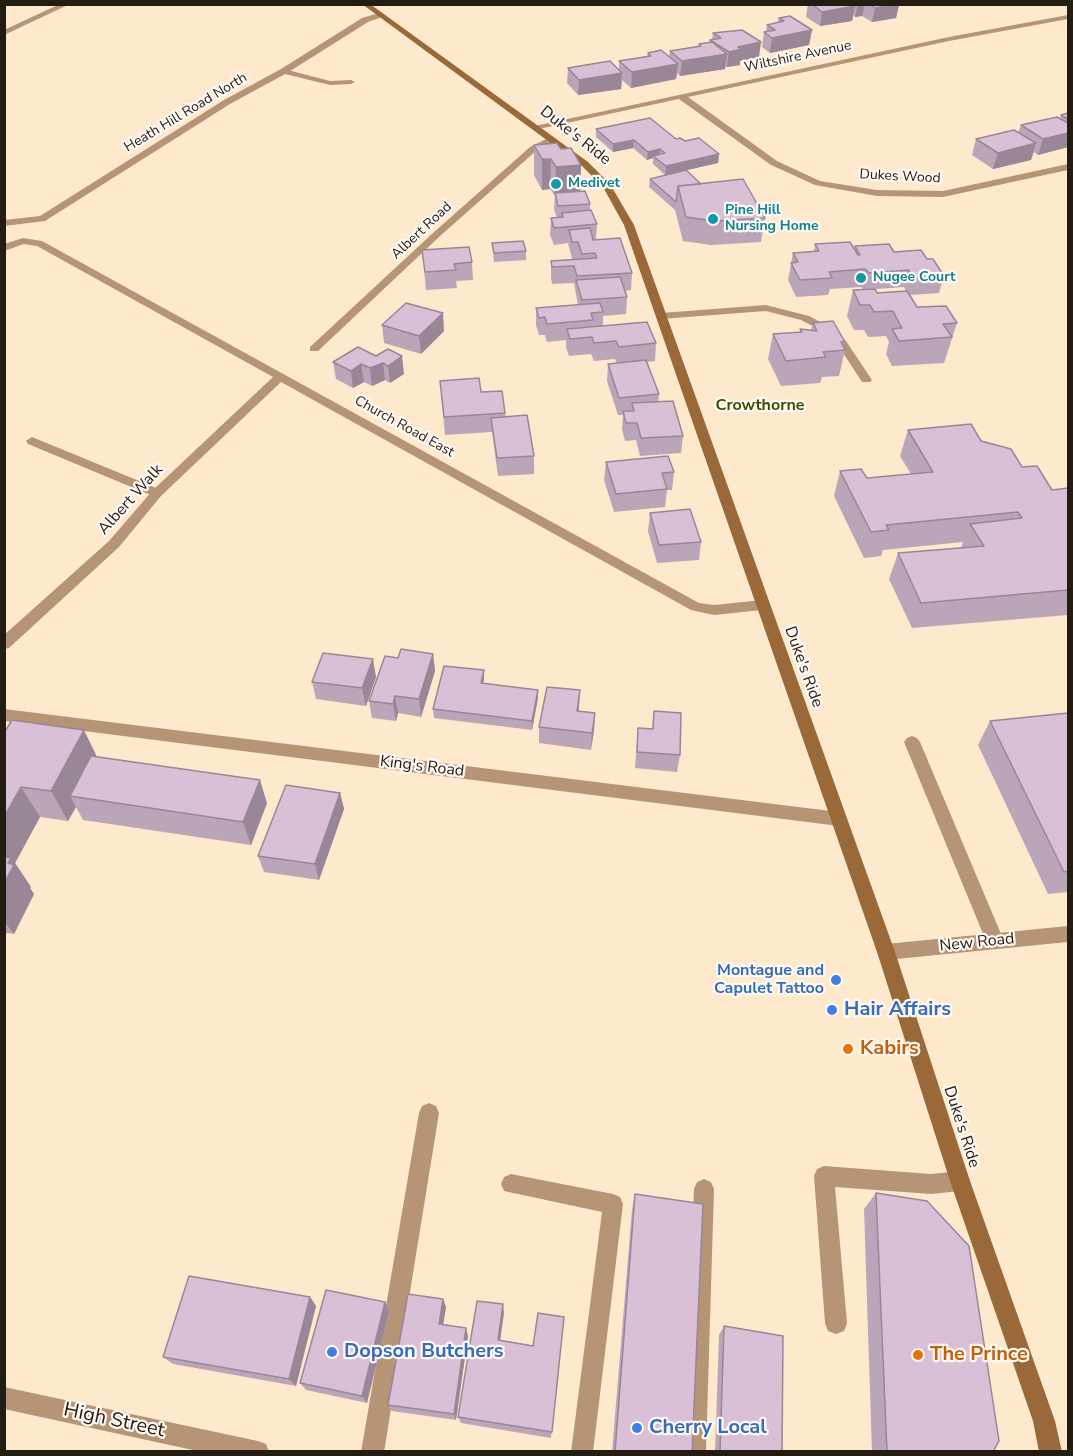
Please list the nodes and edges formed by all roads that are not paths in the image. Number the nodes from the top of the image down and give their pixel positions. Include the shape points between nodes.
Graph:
1 (67, 4) edge
2 (365, 4) edge
3 (379, 15) junction
4 (1068, 17) edge
5 (4, 33) edge
6 (284, 71) junction
7 (351, 82) dead end
8 (681, 96) junction
9 (534, 127) junction
10 (553, 139) junction
11 (1068, 167) edge
12 (4, 223) edge
13 (4, 248) edge
14 (661, 316) junction
15 (314, 350) dead end
16 (281, 376) junction
17 (866, 380) dead end
18 (32, 441) dead end
19 (157, 493) junction
20 (762, 605) junction
21 (4, 644) edge
22 (4, 715) edge
23 (912, 742) dead end
24 (839, 819) junction
25 (1068, 934) edge
26 (995, 941) junction
27 (886, 952) junction
28 (429, 1113) dead end
29 (960, 1181) junction
30 (511, 1184) dead end
31 (704, 1189) dead end
32 (836, 1323) dead end
33 (4, 1398) edge
34 (258, 1452) edge
35 (372, 1452) edge
36 (582, 1452) edge
37 (695, 1452) edge
38 (1051, 1452) edge

1 - 5 street
2 - 3 main road, Duke's Ride
3 - 6 street, Heath Hill Road North
3 - 9 main road, Duke's Ride
4 - 8 street, Wiltshire Avenue
6 - 7 street via 330,83
6 - 12 street, Heath Hill Road North via 227,102 42,219
8 - 9 street, Wiltshire Avenue
8 - 11 street, Dukes Wood via 774,163 818,183 877,193 943,194
9 - 10 main road, Duke's Ride
10 - 14 main road, Duke's Ride via 597,175 617,201
10 - 15 street, Albert Road via 533,149
13 - 16 street, Church Road East via 23,242 39,243
14 - 17 street via 766,308 805,318 842,343
14 - 20 main road, Duke's Ride
16 - 19 street, Albert Walk
16 - 20 street, Church Road East via 696,607 714,610
18 - 19 street
19 - 21 street, Albert Walk via 114,544
20 - 24 main road, Duke's Ride
22 - 24 street, King's Road
23 - 26 street
24 - 27 main road, Duke's Ride
25 - 26 street, New Road
26 - 27 street, New Road
27 - 29 main road, Duke's Ride
28 - 35 street
29 - 32 street via 931,1184 824,1176
29 - 38 main road, Duke's Ride
30 - 36 street via 613,1204
31 - 37 street
33 - 34 street, High Street

